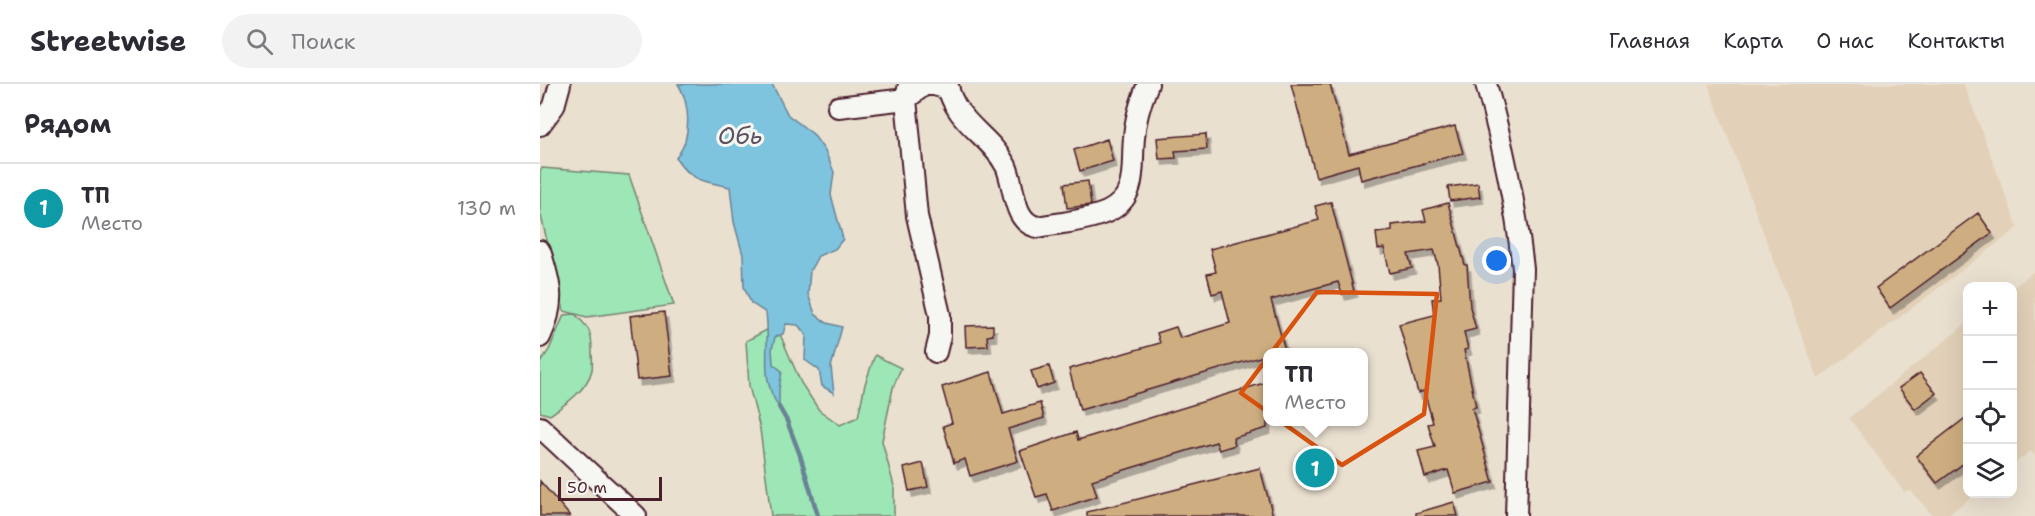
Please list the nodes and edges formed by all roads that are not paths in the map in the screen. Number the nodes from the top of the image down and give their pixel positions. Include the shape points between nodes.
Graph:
1 (560, 84) edge
2 (1148, 84) edge
3 (1486, 84) edge
4 (948, 87) edge
5 (907, 91) edge
6 (838, 107) dead end
7 (540, 125) edge
8 (540, 251) edge
9 (540, 337) edge
10 (936, 352) dead end
11 (540, 427) edge
12 (636, 516) edge
13 (1516, 516) edge

1 - 7 street via 554,106
2 - 4 street via 1139,109 1133,173 1125,198 1096,215 1038,227 1030,226 1022,218 1007,168 998,153 962,116
3 - 13 street via 1507,161 1523,269
4 - 5 street via 934,84
5 - 6 street
5 - 10 street via 918,216 940,315
8 - 9 street via 551,301
11 - 12 street

